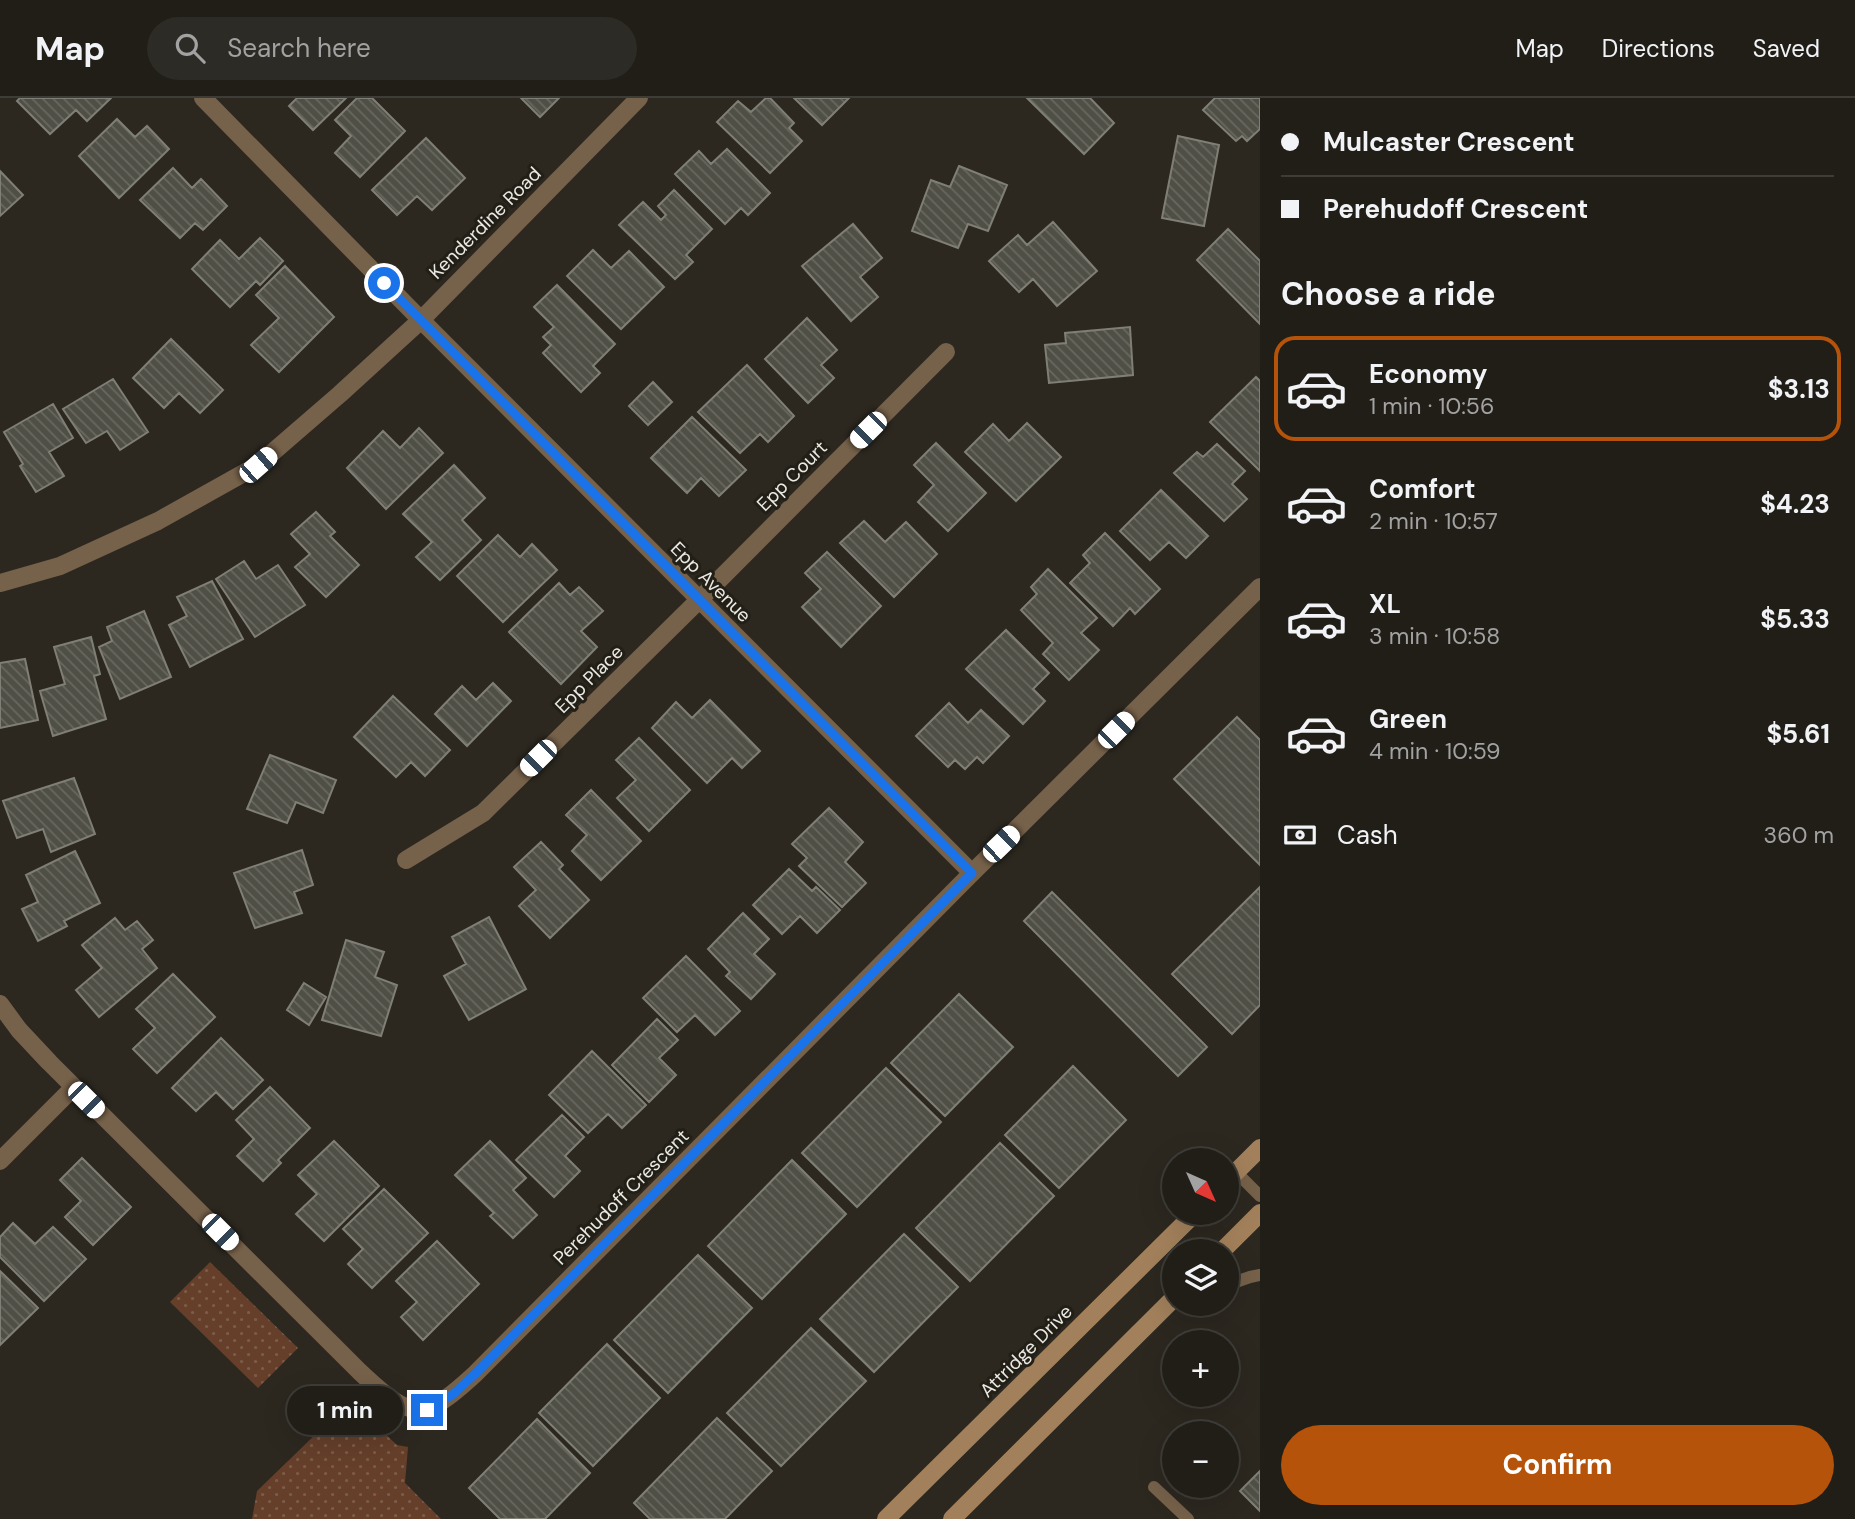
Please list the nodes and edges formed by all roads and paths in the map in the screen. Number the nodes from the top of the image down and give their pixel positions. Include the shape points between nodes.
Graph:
1 (203, 98) edge
2 (639, 98) edge
3 (421, 320) junction
4 (946, 352) dead end
5 (0, 583) edge
6 (1260, 587) edge
7 (699, 600) junction
8 (406, 860) dead end
9 (972, 873) junction
10 (0, 1004) edge
11 (74, 1087) junction
12 (1260, 1148) edge
13 (0, 1161) edge
14 (1239, 1169) edge
15 (1239, 1182) edge
16 (1260, 1196) edge
17 (1260, 1213) edge
18 (1183, 1225) edge
19 (1234, 1239) edge
20 (1260, 1275) edge
21 (1239, 1281) edge
22 (1162, 1313) edge
23 (1154, 1487) dead end
24 (886, 1519) edge
25 (952, 1519) edge
26 (1188, 1519) edge

1 - 3 street, Epp Avenue
2 - 3 street, Kenderdine Road
3 - 5 street, Kenderdine Road via 258,465 158,521 60,566
3 - 7 street, Epp Avenue
4 - 7 street, Epp Court
6 - 9 street, Perehudoff Crescent
7 - 8 street, Epp Place via 483,813
7 - 9 street, Epp Avenue
9 - 11 street, Perehudoff Crescent via 475,1374 427,1410 400,1405 386,1396
10 - 11 street, Perehudoff Crescent
11 - 13 street
12 - 14 main road
15 - 16 lane
17 - 19 main road
18 - 24 main road, Attridge Drive
20 - 21 lane
22 - 25 main road
23 - 26 lane

